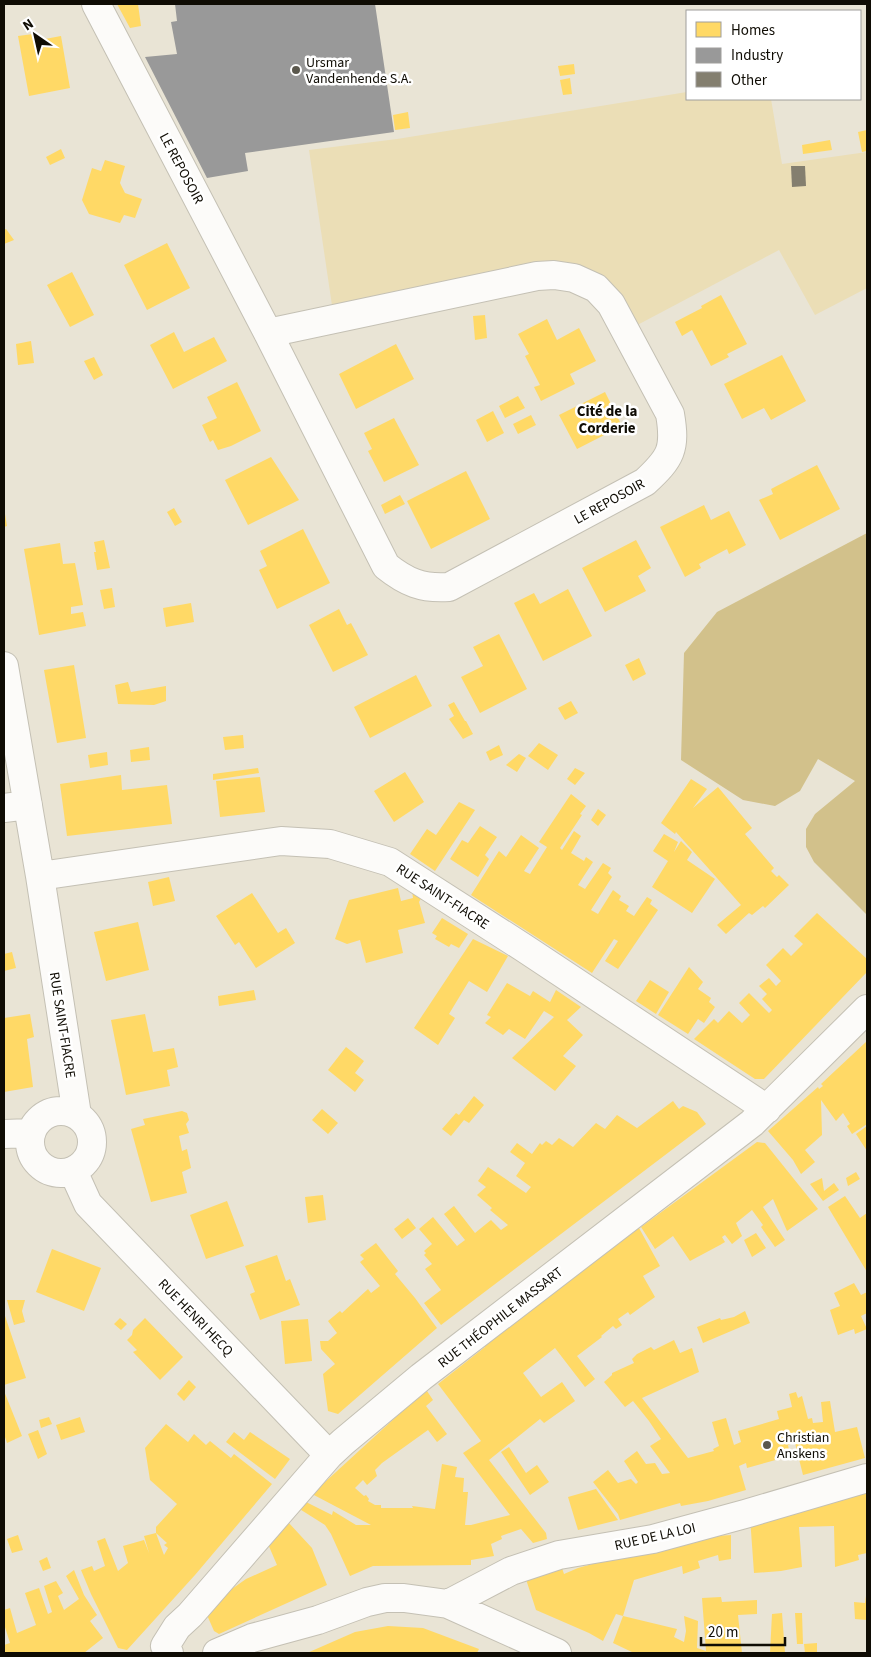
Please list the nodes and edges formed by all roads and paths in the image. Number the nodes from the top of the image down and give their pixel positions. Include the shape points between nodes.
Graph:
1 (96, 4) edge
2 (268, 333) junction
3 (4, 666) edge
4 (16, 807) edge
5 (40, 876) junction
6 (867, 1009) edge
7 (767, 1109) junction
8 (77, 1115) junction
9 (31, 1133) junction
10 (4, 1134) edge
11 (72, 1171) junction
12 (329, 1455) junction
13 (867, 1478) edge
14 (448, 1604) junction
15 (252, 1645) edge
16 (168, 1653) edge
17 (217, 1653) edge
18 (557, 1653) edge

1 - 2 street, LE REPOSOIR
2 - 2 street, LE REPOSOIR via 386,566 400,578 413,583 433,588 449,587 645,482 660,469 672,449 670,414 611,304 596,288 574,278 537,276
3 - 4 street, RUE SAINT-FIACRE
4 - 5 street, RUE SAINT-FIACRE
5 - 7 street, RUE SAINT-FIACRE via 281,841 330,844 390,862
5 - 8 street, RUE SAINT-FIACRE
6 - 7 street, RUE THÉOPHILE MASSART
7 - 12 street, RUE THÉOPHILE MASSART via 421,1377
8 - 9 street via 56,1111 45,1115
8 - 11 street via 90,1132 92,1146 82,1166
9 - 10 street
9 - 11 street via 29,1144 37,1163 56,1174
11 - 12 street, RUE HENRI HECQ via 88,1204
12 - 16 street, RUE THÉOPHILE MASSART via 178,1627 165,1646
13 - 14 street, RUE DE LA LOI via 653,1539 559,1555 511,1571
14 - 15 street via 385,1598
14 - 18 street
15 - 17 street

